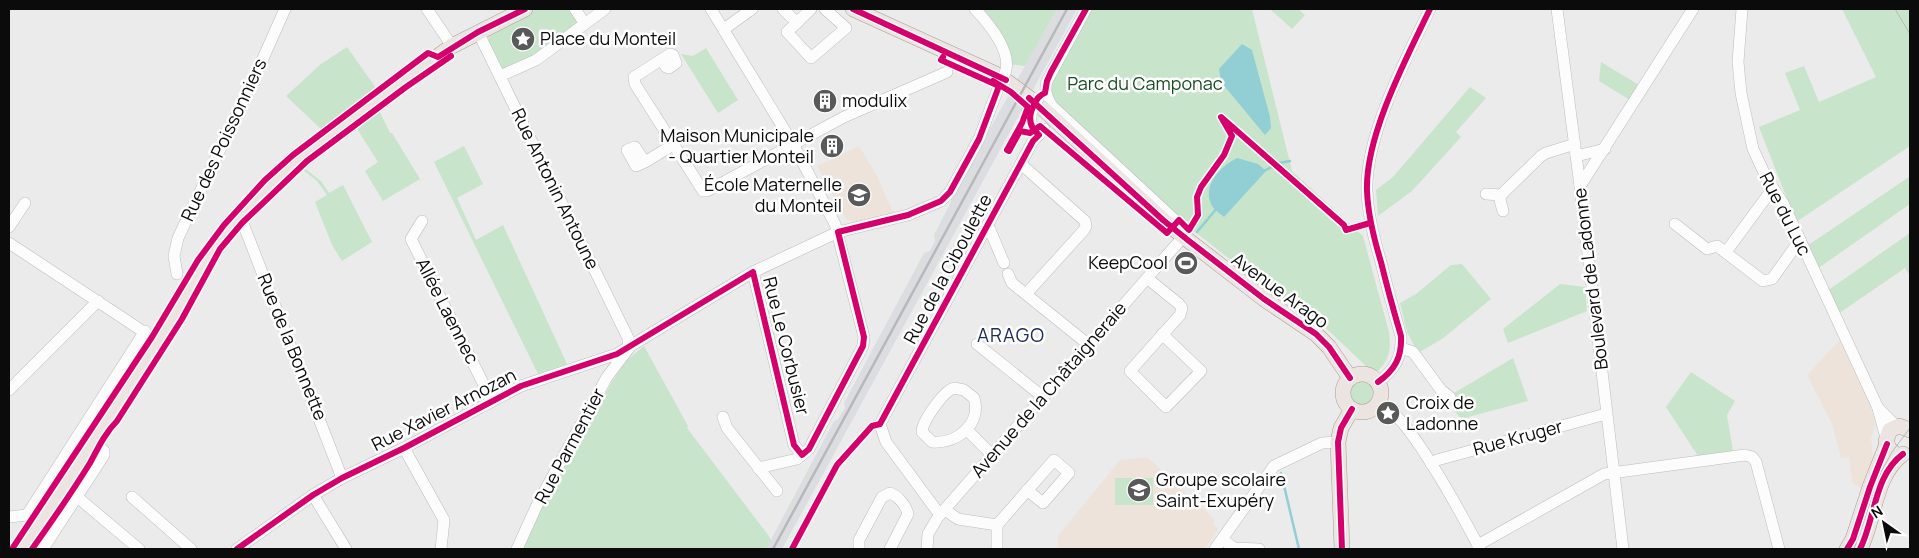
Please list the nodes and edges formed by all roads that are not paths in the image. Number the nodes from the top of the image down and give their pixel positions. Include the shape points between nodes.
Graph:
1 (285, 9) edge
2 (427, 9) edge
3 (525, 9) edge
4 (575, 9) edge
5 (605, 9) edge
6 (711, 9) edge
7 (752, 9) edge
8 (783, 9) edge
9 (811, 9) edge
10 (826, 9) edge
11 (853, 9) edge
12 (975, 9) edge
13 (1086, 9) edge
14 (1430, 9) edge
15 (1556, 9) edge
16 (1694, 9) edge
17 (1742, 9) edge
18 (797, 23) junction
19 (585, 24) junction
20 (724, 29) junction
21 (478, 32) junction
22 (452, 46) junction
23 (662, 60) dead end
24 (947, 72) dead end
25 (500, 76) junction
26 (1042, 95) junction
27 (793, 144) junction
28 (1574, 144) junction
29 (673, 145) junction
30 (1605, 149) junction
31 (1576, 156) junction
32 (645, 162) dead end
33 (1021, 164) junction
34 (1580, 186) junction
35 (1773, 188) junction
36 (1486, 194) dead end
37 (1502, 196) junction
38 (25, 203) dead end
39 (1502, 211) dead end
40 (238, 218) junction
41 (422, 221) dead end
42 (1675, 224) dead end
43 (9, 227) edge
44 (987, 228) junction
45 (838, 232) junction
46 (1183, 237) junction
47 (1800, 240) junction
48 (9, 243) edge
49 (1726, 252) junction
50 (753, 272) junction
51 (177, 274) dead end
52 (1147, 278) junction
53 (1026, 294) junction
54 (98, 301) junction
55 (145, 331) junction
56 (1162, 334) junction
57 (158, 341) junction
58 (977, 344) dead end
59 (1089, 345) junction
60 (629, 348) junction
61 (1401, 348) junction
62 (1350, 378) junction
63 (1378, 382) junction
64 (9, 390) edge
65 (1043, 397) junction
66 (1450, 397) dead end
67 (492, 401) junction
68 (1379, 402) junction
69 (1878, 408) junction
70 (1352, 409) junction
71 (1606, 414) junction
72 (723, 417) dead end
73 (1906, 424) edge
74 (967, 430) junction
75 (94, 441) junction
76 (1886, 441) junction
77 (1338, 442) junction
78 (404, 448) junction
79 (1907, 452) edge
80 (802, 455) junction
81 (992, 455) junction
82 (1431, 464) junction
83 (758, 468) junction
84 (1614, 471) junction
85 (342, 478) junction
86 (1027, 490) dead end
87 (777, 491) dead end
88 (313, 495) junction
89 (76, 496) junction
90 (132, 497) dead end
91 (942, 512) junction
92 (9, 517) edge
93 (997, 524) junction
94 (1222, 539) junction
95 (1479, 548) edge
96 (20, 549) edge
97 (44, 549) edge
98 (139, 549) edge
99 (191, 549) edge
100 (237, 549) edge
101 (346, 549) edge
102 (441, 549) edge
103 (517, 549) edge
104 (859, 549) edge
105 (890, 549) edge
106 (926, 549) edge
107 (997, 549) edge
108 (1214, 549) edge
109 (1259, 549) edge
110 (1342, 549) edge
111 (1623, 549) edge
112 (1779, 549) edge
113 (1847, 549) edge
114 (1860, 549) edge

1 - 51 street, Rue des Poissonniers via 178,238 174,256
2 - 22 street
3 - 21 main road
4 - 19 street
5 - 19 street
6 - 20 street
7 - 20 street
8 - 18 street
9 - 18 street
10 - 18 street via 846,28 811,58 787,32
11 - 46 main road, Avenue Arago via 1008,81 1040,106
12 - 45 street, Rue Xavier Arnozan, bridge via 1004,50 1006,68 979,139 950,192 908,216
13 - 26 street
14 - 61 street via 1383,116 1367,180 1370,223 1401,336
15 - 28 street, Boulevard de Ladonne
16 - 30 street
17 - 35 street, Rue du Luc via 1738,62 1741,93 1753,149
19 - 25 street via 536,60
20 - 27 street
21 - 22 main road
21 - 25 street, Rue Antonin Antoune
22 - 40 main road via 313,148
23 - 29 street via 634,77 635,84
24 - 27 street via 844,117
25 - 60 street, Rue Antonin Antoune via 628,338
26 - 33 street, Rue de la Ciboulette, bridge via 1032,110 1030,122 1041,132
26 - 46 street via 1180,225
27 - 29 street via 707,191
27 - 45 street
28 - 31 street, Boulevard de Ladonne
28 - 37 street via 1541,156
29 - 32 street
30 - 31 street
30 - 34 street
31 - 34 street, Boulevard de Ladonne
33 - 44 street, Rue de la Ciboulette
33 - 53 street via 1086,226
34 - 71 street, Boulevard de Ladonne
35 - 47 street, Rue du Luc
35 - 49 street
36 - 37 street
37 - 39 street
38 - 43 street
40 - 57 main road via 205,261
40 - 85 street, Rue de la Bonnette via 244,226
41 - 67 street, Allée Laennec via 411,239
42 - 49 street via 1708,249 1717,246
44 - 53 street via 1012,283
44 - 91 street, Rue de la Ciboulette via 880,424 886,442
45 - 50 street, Rue Xavier Arnozan
45 - 80 street via 864,337 863,346 809,449
46 - 52 street, Avenue de la Châtaigneraie
46 - 62 main road, Avenue Arago via 1316,334
47 - 49 street via 1768,281 1763,281
47 - 69 street, Rue du Luc
48 - 54 street
50 - 60 street, Rue Xavier Arnozan
50 - 80 street, Rue Le Corbusier via 794,445
52 - 56 street via 1182,308 1180,315
52 - 59 street, Avenue de la Châtaigneraie
53 - 59 street
54 - 55 street
54 - 64 street
55 - 57 street
55 - 92 street via 27,515
56 - 56 street via 1201,370 1166,408 1130,371
57 - 75 main road
58 - 65 street
59 - 65 street, Avenue de la Châtaigneraie
60 - 67 street, Rue Xavier Arnozan via 521,386
60 - 103 street, Rue Parmentier via 603,386 537,505
61 - 63 street via 1394,368
61 - 66 street via 1412,352
62 - 63 main road via 1362,373
62 - 70 main road via 1343,394
63 - 68 main road via 1381,389
65 - 81 street, Avenue de la Châtaigneraie
67 - 78 street, Rue Xavier Arnozan
68 - 70 main road via 1367,411
68 - 82 street via 1399,417
69 - 73 street, Rue du Luc via 1893,423
69 - 76 street, Rue du Luc
70 - 77 main road
71 - 82 street, Rue Kruger
71 - 84 street, Boulevard de Ladonne
72 - 83 street
73 - 76 main road via 1890,430
74 - 74 street via 976,416 976,405 972,396 959,388 950,389 943,395 922,427 924,436 932,442
74 - 81 street
75 - 89 street via 104,455
75 - 96 main road
76 - 79 main road via 1892,452
76 - 113 main road via 1853,540
77 - 94 street via 1322,443 1274,466
77 - 110 main road
78 - 85 street, Rue Xavier Arnozan
78 - 102 street via 444,520
79 - 114 main road via 1894,464 1879,491
80 - 83 street
81 - 91 street, Avenue de la Châtaigneraie
82 - 95 street
83 - 87 street
84 - 95 street
84 - 111 street, Boulevard de Ladonne
84 - 112 street via 1745,455 1752,457
85 - 88 street, Rue Xavier Arnozan
86 - 93 street
88 - 100 street, Rue Xavier Arnozan
88 - 101 street
89 - 97 street
89 - 98 street
90 - 99 street
91 - 93 street
91 - 106 street, Avenue de la Châtaigneraie via 928,534
93 - 107 street
94 - 108 street
94 - 109 street via 1234,548
104 - 105 street via 860,540 882,497 890,493 896,495 908,514

